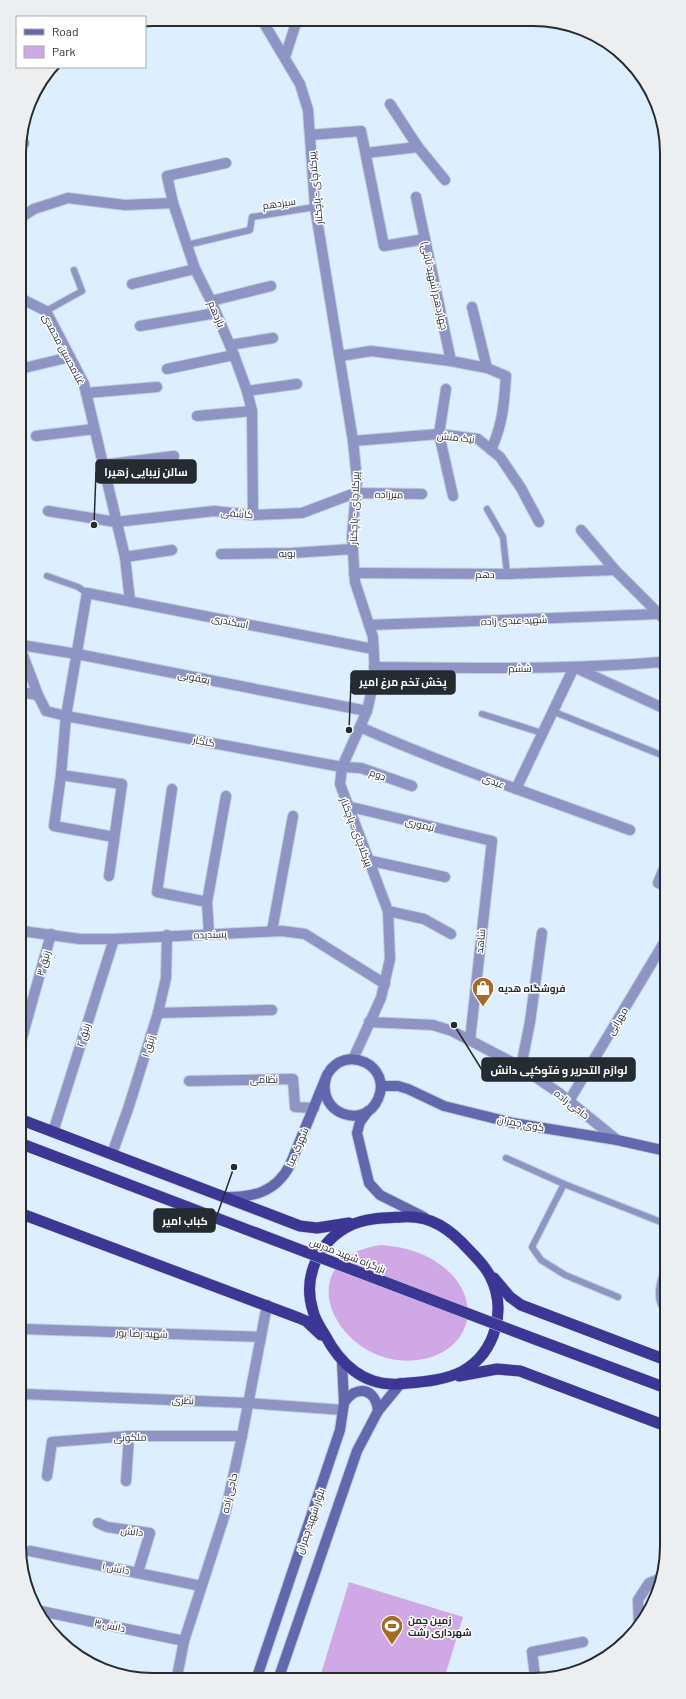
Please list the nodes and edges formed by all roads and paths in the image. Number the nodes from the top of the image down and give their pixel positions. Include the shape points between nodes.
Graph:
1 (266, 26) edge
2 (295, 26) edge
3 (285, 57) junction
4 (390, 104) dead end
5 (310, 135) junction
6 (418, 147) junction
7 (366, 153) junction
8 (226, 163) dead end
9 (445, 180) dead end
10 (416, 197) dead end
11 (173, 203) junction
12 (315, 208) junction
13 (26, 214) edge
14 (426, 238) junction
15 (187, 245) junction
16 (195, 269) junction
17 (74, 270) dead end
18 (132, 284) dead end
19 (272, 286) dead end
20 (211, 300) junction
21 (26, 301) edge
22 (472, 307) dead end
23 (46, 311) junction
24 (216, 313) junction
25 (140, 326) dead end
26 (273, 338) dead end
27 (232, 350) junction
28 (340, 356) junction
29 (70, 357) junction
30 (451, 361) junction
31 (26, 368) edge
32 (487, 368) junction
33 (167, 369) dead end
34 (297, 384) dead end
35 (157, 387) dead end
36 (446, 388) dead end
37 (247, 391) junction
38 (86, 394) junction
39 (252, 411) junction
40 (197, 416) dead end
41 (94, 429) junction
42 (439, 434) junction
43 (36, 436) dead end
44 (353, 441) junction
45 (491, 450) junction
46 (174, 456) dead end
47 (102, 465) junction
48 (355, 493) junction
49 (422, 494) dead end
50 (453, 496) dead end
51 (487, 509) dead end
52 (48, 511) dead end
53 (253, 515) junction
54 (116, 522) junction
55 (539, 522) dead end
56 (581, 530) dead end
57 (353, 549) junction
58 (172, 550) dead end
59 (221, 554) dead end
60 (125, 557) junction
61 (615, 570) junction
62 (354, 573) junction
63 (507, 574) junction
64 (47, 576) dead end
65 (87, 593) junction
66 (130, 601) junction
67 (660, 615) edge
68 (660, 616) edge
69 (369, 625) junction
70 (26, 645) edge
71 (373, 649) junction
72 (77, 654) junction
73 (660, 662) edge
74 (26, 663) edge
75 (374, 667) junction
76 (574, 667) junction
77 (26, 693) edge
78 (38, 695) junction
79 (660, 707) edge
80 (367, 711) junction
81 (552, 711) junction
82 (482, 714) dead end
83 (66, 716) junction
84 (360, 727) junction
85 (542, 733) junction
86 (660, 754) edge
87 (342, 767) junction
88 (61, 775) junction
89 (412, 786) dead end
90 (172, 789) dead end
91 (516, 789) junction
92 (226, 796) dead end
93 (347, 806) junction
94 (293, 816) dead end
95 (630, 830) dead end
96 (114, 837) junction
97 (492, 841) joint
98 (367, 860) junction
99 (109, 876) dead end
100 (445, 877) dead end
101 (207, 902) junction
102 (388, 911) junction
103 (26, 931) edge
104 (272, 931) junction
105 (542, 933) dead end
106 (51, 934) junction
107 (209, 934) junction
108 (451, 934) dead end
109 (167, 935) junction
110 (114, 939) junction
111 (660, 949) edge
112 (385, 984) junction
113 (272, 1010) dead end
114 (158, 1013) junction
115 (369, 1022) junction
116 (26, 1024) edge
117 (470, 1040) junction
118 (353, 1059) junction
119 (521, 1067) junction
120 (326, 1078) junction
121 (189, 1081) dead end
122 (381, 1086) junction
123 (569, 1101) junction
124 (314, 1108) junction
125 (368, 1111) junction
126 (26, 1122) edge
127 (53, 1132) junction
128 (617, 1140) junction
129 (26, 1146) edge
130 (660, 1150) edge
131 (112, 1154) junction
132 (506, 1158) dead end
133 (564, 1184) junction
134 (224, 1197) junction
135 (26, 1215) edge
136 (433, 1221) junction
137 (361, 1222) junction
138 (660, 1222) edge
139 (481, 1262) junction
140 (660, 1280) edge
141 (618, 1297) dead end
142 (660, 1300) edge
143 (267, 1305) junction
144 (26, 1330) edge
145 (261, 1337) junction
146 (327, 1339) junction
147 (660, 1358) edge
148 (342, 1362) junction
149 (440, 1379) junction
150 (401, 1383) junction
151 (660, 1386) edge
152 (26, 1394) edge
153 (248, 1403) junction
154 (344, 1407) junction
155 (378, 1411) junction
156 (660, 1424) edge
157 (129, 1436) junction
158 (242, 1436) junction
159 (47, 1476) dead end
160 (126, 1481) dead end
161 (98, 1523) dead end
162 (30, 1551) dead end
163 (138, 1572) junction
164 (655, 1581) edge
165 (202, 1586) junction
166 (44, 1612) edge
167 (639, 1617) edge
168 (184, 1641) junction
169 (583, 1642) dead end
170 (178, 1673) edge
171 (258, 1673) edge
172 (280, 1673) edge
173 (535, 1673) edge

1 - 3 street, پیرکلاچای - پاچکنار
2 - 3 street
3 - 5 street, پیرکلاچای - پاچکنار via 300,84 308,110
4 - 6 street
5 - 7 street, چهاردهم (شهید ثابتی) via 361,131
5 - 12 street, پیرکلاچای - پاچکنار
6 - 7 street
6 - 9 street
7 - 14 street, چهاردهم (شهید ثابتی) via 384,246
8 - 11 street, یازدهم via 167,176
10 - 14 street
11 - 13 street via 125,205 68,198
11 - 15 street, یازدهم
12 - 15 lane, سیزدهم via 252,217 250,230
12 - 28 street, پیرکلاچای - پاچکنار
14 - 30 street, چهاردهم (شهید ثابتی)
15 - 16 street, یازدهم
16 - 18 street
16 - 20 street, یازدهم
17 - 23 lane via 82,291
19 - 20 street
20 - 24 street, یازدهم
21 - 23 street, غلامحسین محمدی
22 - 32 street
23 - 29 street, غلامحسین محمدی
24 - 25 street
24 - 27 street, یازدهم
26 - 27 street
27 - 33 street
27 - 37 street, یازدهم
28 - 30 street via 371,351
28 - 44 street, پیرکلاچای - پاچکنار
29 - 31 street
29 - 38 street, غلامحسین محمدی via 84,384
30 - 32 street
32 - 45 street via 506,376 503,415
34 - 37 street
35 - 38 street
36 - 42 street
37 - 39 street, یازدهم
38 - 41 street, غلامحسین محمدی
39 - 40 street
39 - 53 street, یازدهم
41 - 43 street
41 - 47 street, غلامحسین محمدی
42 - 44 street, نیک منش
42 - 45 street, نیک منش via 478,438
42 - 50 street
44 - 48 street, پیرکلاچای - پاچکنار via 357,480
45 - 55 street, نیک منش via 500,457 517,482
46 - 47 street
47 - 54 street, غلامحسین محمدی
48 - 49 street, میرزاده
48 - 53 street, کاشفی via 302,513
48 - 57 street, پیرکلاچای - پاچکنار
51 - 63 lane via 503,537
52 - 54 street, کاشفی
53 - 54 street, کاشفی via 214,511
54 - 60 street, غلامحسین محمدی
56 - 61 street
57 - 59 street, بویه
57 - 62 street, پیرکلاچای - پاچکنار
58 - 60 street
60 - 66 street, غلامحسین محمدی
61 - 63 street, دهم
61 - 67 street
62 - 63 street, دهم
62 - 69 street, پیرکلاچای - پاچکنار
64 - 65 lane via 78,587
65 - 66 street, اسکندری
65 - 72 street
66 - 71 street, اسکندری
68 - 69 street, شهید عبدی زاده
69 - 71 street, پیرکلاچای - پاچکنار
70 - 72 street, یعقوبی
71 - 75 street, پیرکلاچای - پاچکنار
72 - 80 street, یعقوبی
72 - 83 street
73 - 76 street, ششم
74 - 78 street, گلکار
75 - 76 street, ششم
75 - 80 street, پیرکلاچای - پاچکنار via 375,676
76 - 79 street
76 - 81 street
77 - 78 street
78 - 83 street, گلکار via 46,711
80 - 84 street, پیرکلاچای - پاچکنار
81 - 85 street
81 - 86 lane
82 - 85 lane
83 - 87 street, گلکار
83 - 88 street
84 - 87 street, پیرکلاچای - پاچکنار
84 - 91 street, عبدی
85 - 91 street
87 - 89 street, دوم via 361,768
87 - 93 street, پیرکلاچای - پاچکنار via 340,784
88 - 96 street via 54,826
88 - 96 street via 122,784
90 - 101 street via 157,892
91 - 95 street, عبدی
92 - 101 street
93 - 97 street, تیموری
93 - 98 street, پیرکلاچای - پاچکنار
94 - 104 street
96 - 99 street
97 - 117 street, شاهد
98 - 100 street
98 - 102 street, پیرکلاچای - پاچکنار
101 - 107 street
102 - 108 street via 424,919
102 - 112 street, پیرکلاچای - پاچکنار via 390,959
103 - 106 street, پسندیده
104 - 107 street, پسندیده
104 - 112 street, پسندیده via 305,934
105 - 119 street
106 - 110 street, پسندیده via 80,939
106 - 116 street, زنبق ۳
107 - 109 street, پسندیده
109 - 110 street, پسندیده
109 - 114 street, زنبق ۱ via 166,978
110 - 127 street, زنبق ۲
111 - 123 street, مهرابی
112 - 115 street, پیرکلاچای - پاچکنار
113 - 114 street
114 - 131 street, زنبق ۱
115 - 117 street, حاجی زاده via 433,1025
115 - 118 street, پیرکلاچای - پاچکنار
117 - 119 street, حاجی زاده
118 - 120 main road via 336,1064
118 - 122 main road via 363,1061 372,1067
119 - 123 street, حاجی زاده
120 - 124 main road, شهرک صبا
120 - 125 main road via 326,1096 336,1110 353,1116
121 - 124 street, نظامی via 293,1079 295,1107
122 - 125 main road via 378,1100
122 - 128 main road, کوی چمران via 403,1088 444,1106 513,1122
123 - 128 street, حاجی زاده
124 - 134 main road, شهرک صبا via 290,1165 278,1183 259,1193
125 - 136 main road via 360,1122 357,1133 369,1183 380,1195
126 - 127 highway, بزرگراه شهید مدرس
127 - 131 highway, بزرگراه شهید مدرس
128 - 130 main road, کوی چمران
129 - 151 highway, بزرگراه شهید مدرس, bridge
131 - 134 highway, بزرگراه شهید مدرس
132 - 133 lane
133 - 138 lane
133 - 141 lane via 532,1247 541,1260 565,1275
134 - 137 highway, بزرگراه شهید مدرس via 306,1227
135 - 143 highway
136 - 137 highway, بزرگراه شهید مدرس via 408,1216
136 - 139 highway via 455,1235
137 - 146 highway via 342,1230 330,1239 312,1270 311,1306
139 - 147 highway via 510,1297 520,1305
139 - 149 highway via 489,1274 497,1296 497,1321 493,1334 484,1351 474,1362 459,1373
140 - 142 lane
143 - 145 street, حاجی زاده
143 - 146 highway via 304,1320
144 - 145 street, شهید رضا پور
145 - 153 street, حاجی زاده
146 - 148 highway
148 - 150 highway via 355,1373 369,1379 384,1383
148 - 154 main road, بلوار شهید چمران
149 - 150 highway
149 - 156 highway via 491,1370 520,1371
150 - 155 main road
152 - 153 street, نظری
153 - 154 street, نظری
153 - 158 street, حاجی زاده
154 - 155 main road via 348,1396 356,1391 365,1391 373,1395 378,1402
154 - 171 main road, بلوار شهید چمران via 336,1444
155 - 172 main road via 357,1451
157 - 158 street, ملکوتی
157 - 159 street, ملکوتی via 52,1442
157 - 160 street
158 - 165 street, حاجی زاده via 225,1514
161 - 163 street, دانش via 107,1528 150,1534
162 - 163 street, دانش ۱
163 - 165 street, دانش ۱
164 - 167 street via 650,1583 638,1600
165 - 168 street, حاجی زاده
166 - 168 street, دانش ۳
168 - 170 street, حاجی زاده
169 - 173 street via 532,1652

